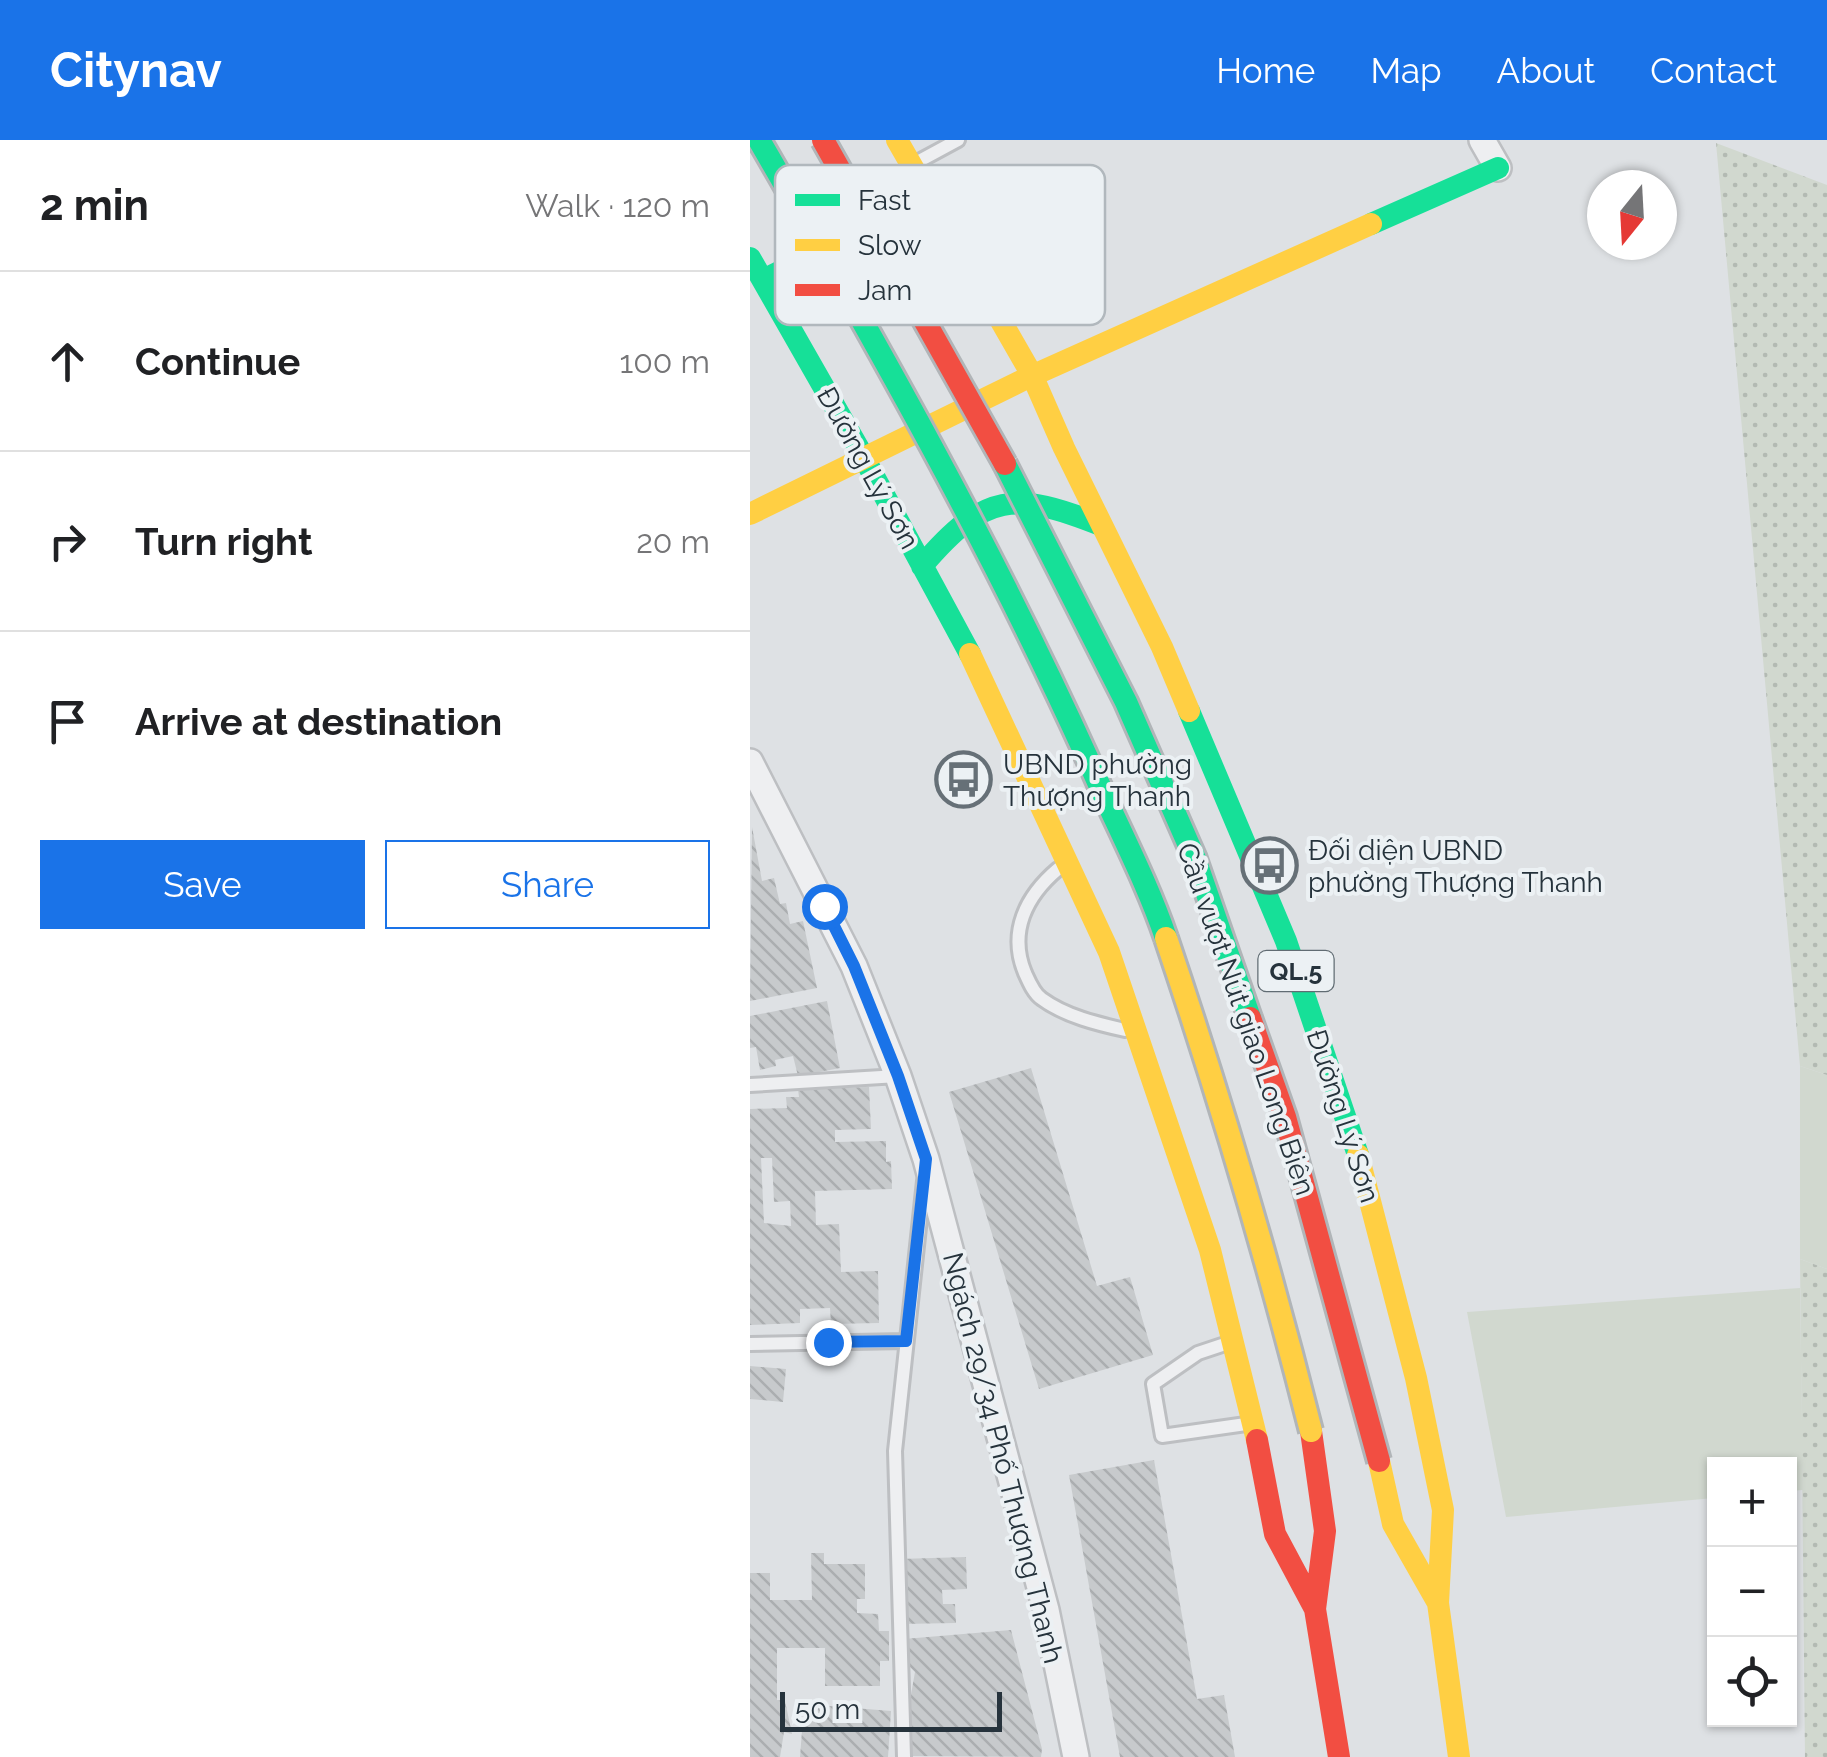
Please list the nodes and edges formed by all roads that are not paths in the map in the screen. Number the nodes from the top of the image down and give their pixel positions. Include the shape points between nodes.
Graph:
1 (759, 140) edge
2 (823, 140) edge
3 (898, 140) edge
4 (958, 140) edge
5 (1482, 140) edge
6 (837, 165) edge
7 (911, 165) edge
8 (914, 165) edge
9 (775, 168) edge
10 (1498, 168) joint
11 (750, 258) edge
12 (775, 274) edge
13 (763, 280) junction
14 (775, 301) edge
15 (788, 325) edge
16 (866, 325) edge
17 (927, 325) edge
18 (1003, 325) edge
19 (1032, 375) junction
20 (862, 456) junction
21 (750, 514) edge
22 (1101, 525) junction
23 (922, 566) junction
24 (750, 762) edge
25 (1068, 861) junction
26 (1136, 1033) junction
27 (898, 1076) junction
28 (750, 1085) edge
29 (926, 1159) junction
30 (906, 1341) junction
31 (1233, 1341) junction
32 (750, 1344) edge
33 (1253, 1423) junction
34 (1438, 1603) junction
35 (1316, 1610) junction
36 (904, 1757) edge
37 (1076, 1757) edge
38 (1339, 1757) edge
39 (1459, 1757) edge

1 - 9 main road, Cầu vượt Nút giao Long Biên, bridge
2 - 6 main road, Cầu vượt Nút giao Long Biên / QL.5, bridge
3 - 7 main road, Đường Lý Sơn / QL.5
4 - 8 lane
5 - 10 street
10 - 19 main road
11 - 13 main road, Đường Lý Sơn
12 - 13 main road
13 - 14 main road, Đường Lý Sơn
15 - 20 main road, Đường Lý Sơn
16 - 35 main road, Cầu vượt Nút giao Long Biên, bridge via 989,553 1160,924 1270,1263 1311,1431 1325,1531
17 - 34 main road, Cầu vượt Nút giao Long Biên / QL.5, bridge via 1126,702 1194,859 1285,1117 1393,1524
18 - 19 main road, Đường Lý Sơn / QL.5
19 - 20 main road
19 - 22 main road, Đường Lý Sơn / QL.5
20 - 21 main road
20 - 23 main road, Đường Lý Sơn
22 - 23 main road via 1044,504 1002,505 956,529
22 - 34 main road, Đường Lý Sơn / QL.5 via 1162,647 1286,941 1364,1174 1444,1510
23 - 25 main road, Đường Lý Sơn
24 - 27 street, Ngách 29/34 Phố Thượng Thanh via 854,966
25 - 26 main road, Đường Lý Sơn
25 - 26 lane via 1030,898 1019,922 1017,955 1040,998
26 - 31 main road, Đường Lý Sơn via 1210,1250
27 - 28 lane
27 - 29 street, Ngách 29/34 Phố Thượng Thanh
29 - 30 lane, Ngách 29/34 Phố Thượng Thanh
29 - 37 street, Ngách 29/34 Phố Thượng Thanh via 1046,1610
30 - 32 lane
30 - 36 lane, Ngách 29/34 Phố Thượng Thanh via 895,1451
31 - 33 main road, Đường Lý Sơn
31 - 33 lane via 1198,1353 1153,1384 1162,1436
33 - 35 main road, Đường Lý Sơn via 1275,1534
34 - 39 main road, Đường Lý Sơn / QL.5
35 - 38 main road, Đường Lý Sơn

